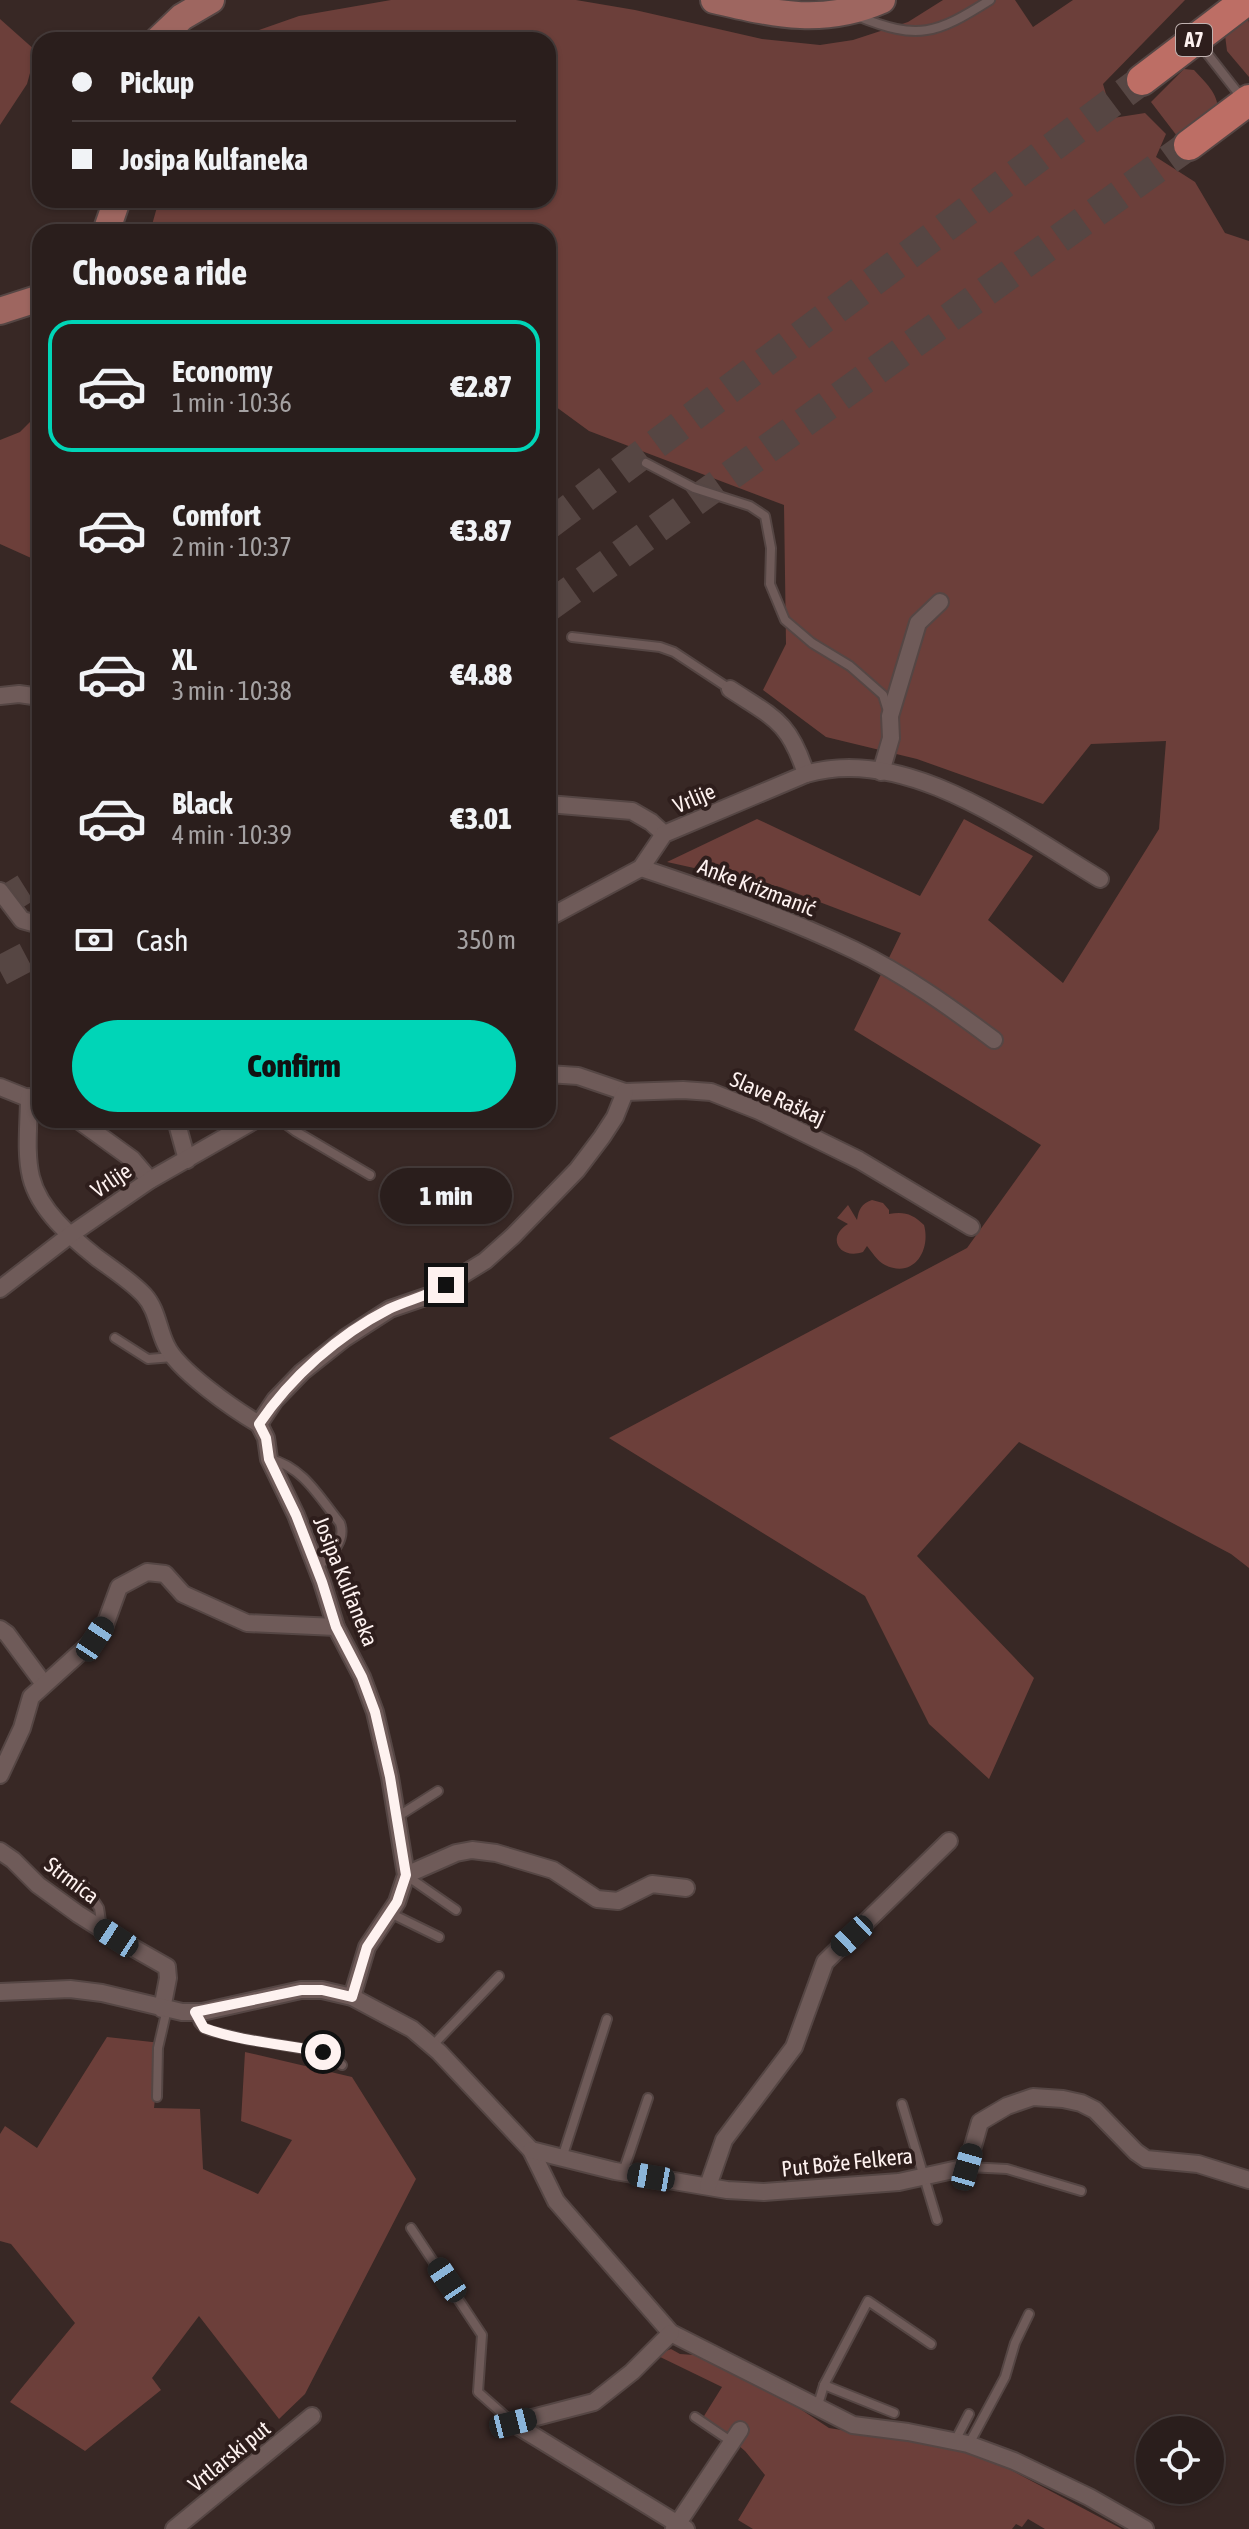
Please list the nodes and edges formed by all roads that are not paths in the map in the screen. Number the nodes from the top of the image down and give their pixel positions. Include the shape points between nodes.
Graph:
1 (211, 0) edge
2 (714, 0) edge
3 (990, 0) edge
4 (1247, 0) edge
5 (881, 1) edge
6 (849, 13) junction
7 (166, 32) edge
8 (1196, 39) junction
9 (1142, 80) tunnel mouth
10 (1247, 101) edge
11 (1189, 145) tunnel mouth
12 (32, 301) edge
13 (0, 311) edge
14 (646, 463) dead end
15 (940, 602) dead end
16 (572, 637) dead end
17 (730, 689) joint
18 (0, 696) edge
19 (32, 696) edge
20 (890, 716) junction
21 (881, 772) junction
22 (806, 774) junction
23 (556, 805) edge
24 (664, 834) junction
25 (641, 868) junction
26 (1100, 879) dead end
27 (0, 891) edge
28 (556, 914) edge
29 (32, 923) edge
30 (994, 1040) dead end
31 (556, 1075) edge
32 (0, 1087) edge
33 (625, 1092) junction
34 (32, 1099) edge
35 (32, 1122) edge
36 (89, 1128) edge
37 (178, 1128) edge
38 (241, 1128) edge
39 (291, 1128) edge
40 (187, 1160) junction
41 (370, 1175) dead end
42 (150, 1180) junction
43 (971, 1227) dead end
44 (70, 1235) junction
45 (0, 1289) edge
46 (115, 1338) dead end
47 (174, 1357) junction
48 (259, 1424) junction
49 (269, 1459) junction
50 (316, 1569) junction
51 (336, 1627) junction
52 (0, 1629) edge
53 (44, 1684) junction
54 (0, 1775) edge
55 (438, 1791) dead end
56 (396, 1818) junction
57 (949, 1841) dead end
58 (0, 1851) edge
59 (406, 1875) junction
60 (84, 1885) dead end
61 (686, 1888) dead end
62 (456, 1910) dead end
63 (390, 1913) junction
64 (102, 1929) junction
65 (439, 1937) dead end
66 (499, 1976) dead end
67 (0, 1992) edge
68 (352, 1997) junction
69 (165, 2009) junction
70 (195, 2012) junction
71 (607, 2019) dead end
72 (432, 2046) junction
73 (342, 2065) dead end
74 (157, 2097) dead end
75 (648, 2098) dead end
76 (902, 2104) dead end
77 (531, 2150) junction
78 (562, 2158) junction
79 (967, 2167) junction
80 (623, 2172) junction
81 (924, 2177) junction
82 (1249, 2180) edge
83 (708, 2186) junction
84 (1081, 2191) dead end
85 (937, 2220) dead end
86 (411, 2228) dead end
87 (1029, 2314) dead end
88 (671, 2333) junction
89 (931, 2344) dead end
90 (824, 2385) junction
91 (817, 2408) junction
92 (894, 2413) dead end
93 (969, 2414) dead end
94 (312, 2416) dead end
95 (695, 2417) dead end
96 (513, 2423) junction
97 (736, 2436) joint
98 (962, 2442) junction
99 (679, 2528) edge
100 (174, 2529) edge
101 (1145, 2529) edge

1 - 7 main road
2 - 6 main road via 800,17
3 - 6 lane via 950,25 929,31 902,31
4 - 8 highway, A7
5 - 6 main road
8 - 9 highway, A7
8 - 10 lane
10 - 11 highway
12 - 13 main road
14 - 20 lane via 765,516 770,584 785,620 883,695
15 - 20 street via 918,623
16 - 17 lane via 660,647
17 - 22 street via 790,733
18 - 19 street
20 - 21 street via 891,738
21 - 22 street, Vrlije via 826,768
21 - 26 street, Vrlije via 963,797
22 - 24 street, Vrlije
23 - 24 street via 632,811
24 - 25 street, Vrlije
25 - 28 street, Vrlije
25 - 30 street, Anke Krizmanić via 767,912 856,952 953,1009
27 - 29 street via 22,920
31 - 33 street, Slave Raškaj
32 - 34 street
33 - 43 street, Slave Raškaj via 711,1092 859,1160
33 - 48 street via 615,1117 577,1170 495,1253 428,1296 390,1309 345,1338 302,1372
35 - 44 street via 32,1180 43,1203
36 - 42 street via 132,1159
37 - 40 street
38 - 40 street, Vrlije
39 - 41 lane
40 - 42 street, Vrlije
42 - 44 street, Vrlije
44 - 45 street, Vrlije
44 - 47 street via 145,1296
46 - 47 lane via 148,1359
47 - 48 street via 218,1397
48 - 49 street, Josipa Kulfaneka
49 - 50 street, Josipa Kulfaneka
49 - 50 lane via 300,1473 340,1523 339,1543
50 - 51 street, Josipa Kulfaneka
51 - 53 street via 247,1623 183,1594 165,1574 147,1572 119,1587 95,1639
51 - 56 street, Josipa Kulfaneka via 375,1712
52 - 53 street
53 - 54 street via 31,1697
55 - 56 lane
56 - 59 street, Josipa Kulfaneka
57 - 83 street via 825,1962 794,2047 724,2140
58 - 64 street, Strmica
59 - 61 street via 472,1850 553,1870 597,1899 618,1901 652,1884
59 - 62 lane
59 - 63 street
60 - 64 lane via 99,1908
63 - 65 lane
63 - 68 street via 367,1947
64 - 69 street, Strmica via 167,1967
66 - 72 lane
67 - 69 street via 70,1989
68 - 70 street via 301,1990
68 - 72 street via 412,2029
69 - 70 street
69 - 74 lane
70 - 73 lane via 211,2031 323,2052
71 - 78 lane
72 - 77 street
75 - 80 lane
76 - 81 lane
77 - 78 street, Put Bože Felkera
77 - 88 street via 556,2201
78 - 80 street, Put Bože Felkera
79 - 81 street, Put Bože Felkera
79 - 82 street via 980,2122 1033,2097 1095,2110 1146,2159 1198,2164
79 - 84 lane via 1007,2169
80 - 83 street, Put Bože Felkera
81 - 83 street, Put Bože Felkera via 764,2192
81 - 85 lane
86 - 96 lane via 482,2335 478,2392
87 - 98 lane via 1005,2377
88 - 91 street
88 - 96 street via 594,2402
89 - 90 lane via 868,2301
90 - 91 lane
90 - 92 lane
91 - 98 street via 853,2425
93 - 98 lane
94 - 100 street, Vrtlarski put
95 - 97 lane
96 - 99 street
97 - 99 street
98 - 101 street via 1014,2461

